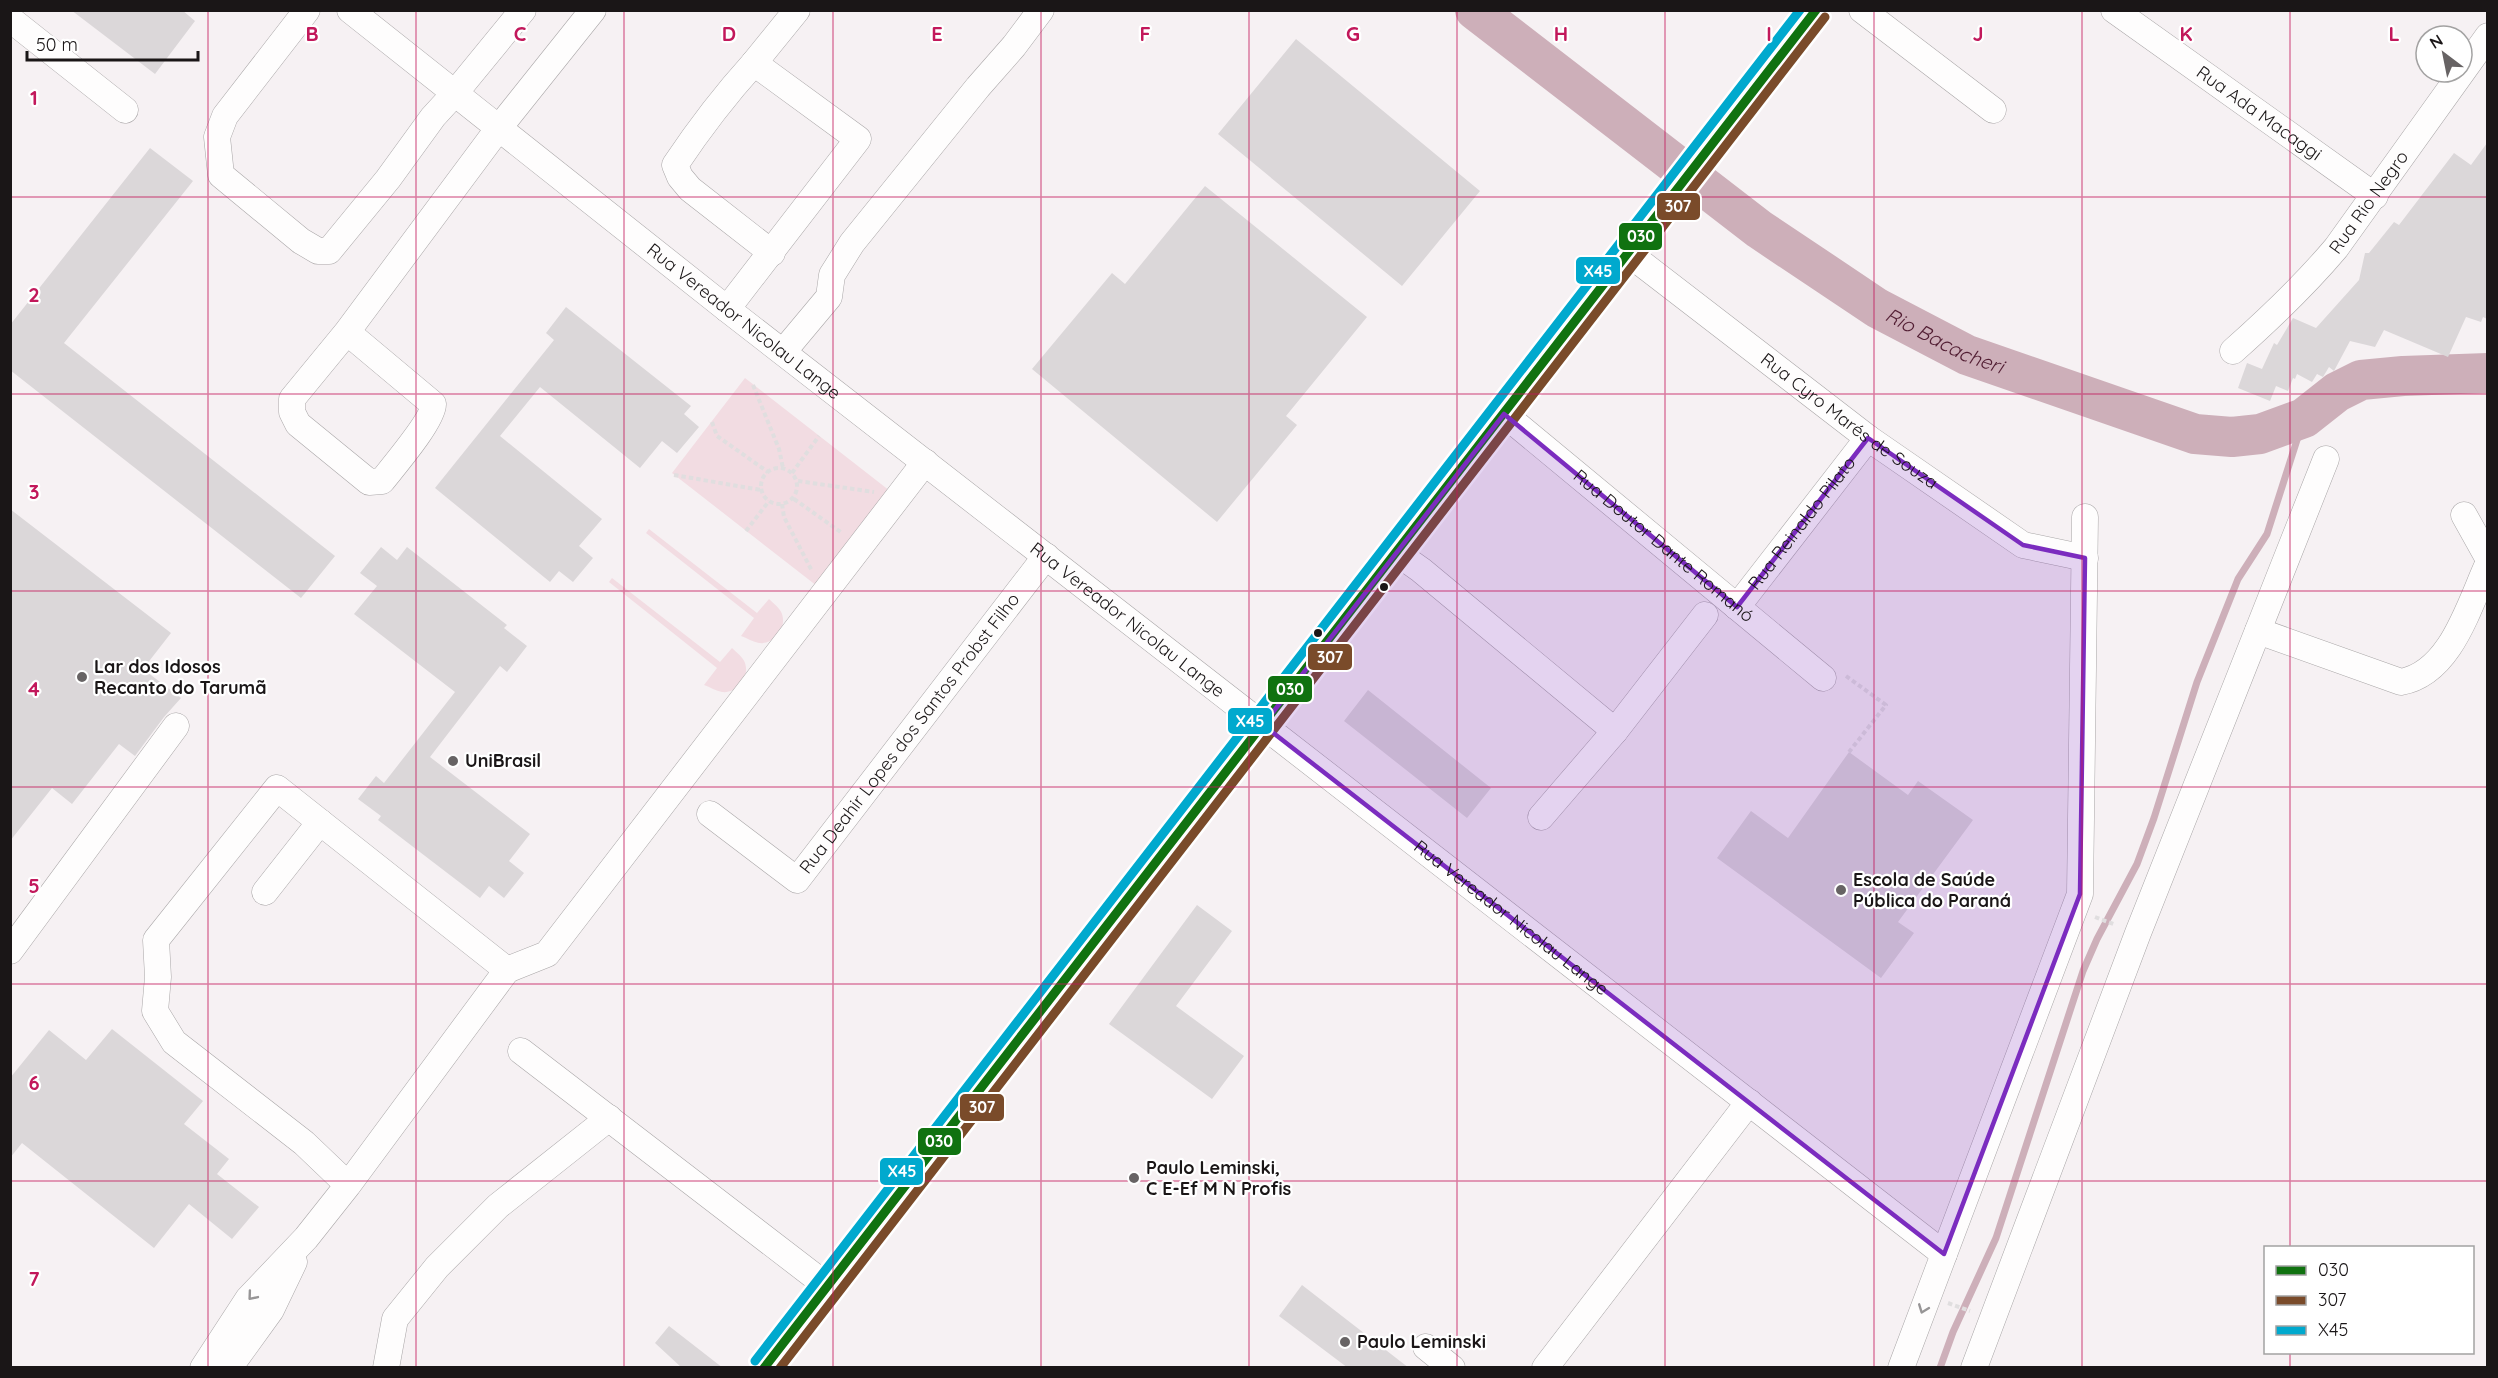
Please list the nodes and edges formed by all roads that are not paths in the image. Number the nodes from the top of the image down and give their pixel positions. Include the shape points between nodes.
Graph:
1 (307, 10) edge
2 (350, 10) edge
3 (523, 10) edge
4 (592, 10) edge
5 (797, 10) edge
6 (1041, 10) edge
7 (1816, 10) edge
8 (1862, 10) edge
9 (2114, 10) edge
10 (10, 19) edge
11 (2487, 36) edge
12 (754, 63) junction
13 (455, 93) junction
14 (125, 110) dead end
15 (1993, 110) dead end
16 (498, 129) junction
17 (2375, 196) junction
18 (772, 253) junction
19 (1628, 253) junction
20 (727, 309) junction
21 (347, 332) junction
22 (2233, 351) dead end
23 (783, 352) junction
24 (1504, 414) junction
25 (1868, 438) junction
26 (2326, 459) dead end
27 (930, 467) junction
28 (2464, 515) dead end
29 (2085, 517) dead end
30 (1397, 553) junction
31 (1046, 556) junction
32 (2085, 558) junction
33 (2487, 558) edge
34 (2487, 564) edge
35 (1737, 607) junction
36 (1705, 615) dead end
37 (2258, 631) junction
38 (1832, 675) road end
39 (1263, 725) junction
40 (176, 726) dead end
41 (1615, 731) junction
42 (710, 814) dead end
43 (1541, 817) dead end
44 (321, 822) junction
45 (265, 892) dead end
46 (10, 951) edge
47 (507, 970) junction
48 (521, 1050) dead end
49 (1749, 1102) junction
50 (609, 1118) junction
51 (348, 1185) junction
52 (306, 1238) junction
53 (1944, 1254) junction
54 (827, 1286) junction
55 (1426, 1347) dead end
56 (203, 1368) edge
57 (229, 1368) edge
58 (386, 1368) edge
59 (764, 1368) edge
60 (1452, 1368) edge
61 (1545, 1368) edge
62 (1901, 1368) edge
63 (1974, 1368) edge

1 - 13 street via 225,116 217,137 221,175 318,251 329,251
2 - 13 street, Rua Vereador Nicolau Lange
3 - 13 street
4 - 16 street
5 - 12 street
6 - 23 street via 852,243 832,274 829,297
7 - 19 street
8 - 15 street
9 - 17 street, Rua Ada Macaggi
10 - 14 street
11 - 17 street, Rua Rio Negro
12 - 18 street via 724,96 675,165 690,189
12 - 18 street via 858,139
13 - 16 street, Rua Vereador Nicolau Lange
16 - 20 street, Rua Vereador Nicolau Lange
16 - 21 street
17 - 22 street, Rua Rio Negro via 2310,279
18 - 20 street
19 - 24 street
19 - 25 street, Rua Cyro Marés de Souza
20 - 23 street, Rua Vereador Nicolau Lange
21 - 21 street via 433,404 434,411 412,442 382,481 376,483 369,482 298,424 292,412 292,399
23 - 27 street, Rua Vereador Nicolau Lange
24 - 30 street
24 - 35 street, Rua Doutor Dante Romanó
25 - 32 street, Rua Cyro Marés de Souza via 2023,545
25 - 35 street, Rua Reinaldo Pilato
26 - 37 street
27 - 31 street, Rua Vereador Nicolau Lange
27 - 47 street via 547,954
28 - 33 street
29 - 32 street
30 - 39 street
30 - 41 street
31 - 39 street, Rua Vereador Nicolau Lange
31 - 42 street, Rua Deahir Lopes dos Santos Probst Filho via 797,880
32 - 53 street via 2080,894
34 - 37 street via 2450,646 2439,661 2412,680 2401,682
35 - 38 street, Rua Doutor Dante Romanó
36 - 41 street
37 - 63 street via 2138,933
39 - 49 street, Rua Vereador Nicolau Lange
39 - 54 street
40 - 46 street
41 - 43 street
44 - 45 street
44 - 47 street
44 - 51 street via 277,788 156,940 155,1011 174,1042 304,1143
47 - 51 street
48 - 50 street
49 - 53 street, Rua Vereador Nicolau Lange
49 - 61 street
50 - 54 street
50 - 58 street via 498,1206 437,1267 395,1319
51 - 52 street
52 -> 56 street via 248,1299
52 - 57 street via 271,1310
53 -> 62 street
54 - 59 street
55 - 60 street

